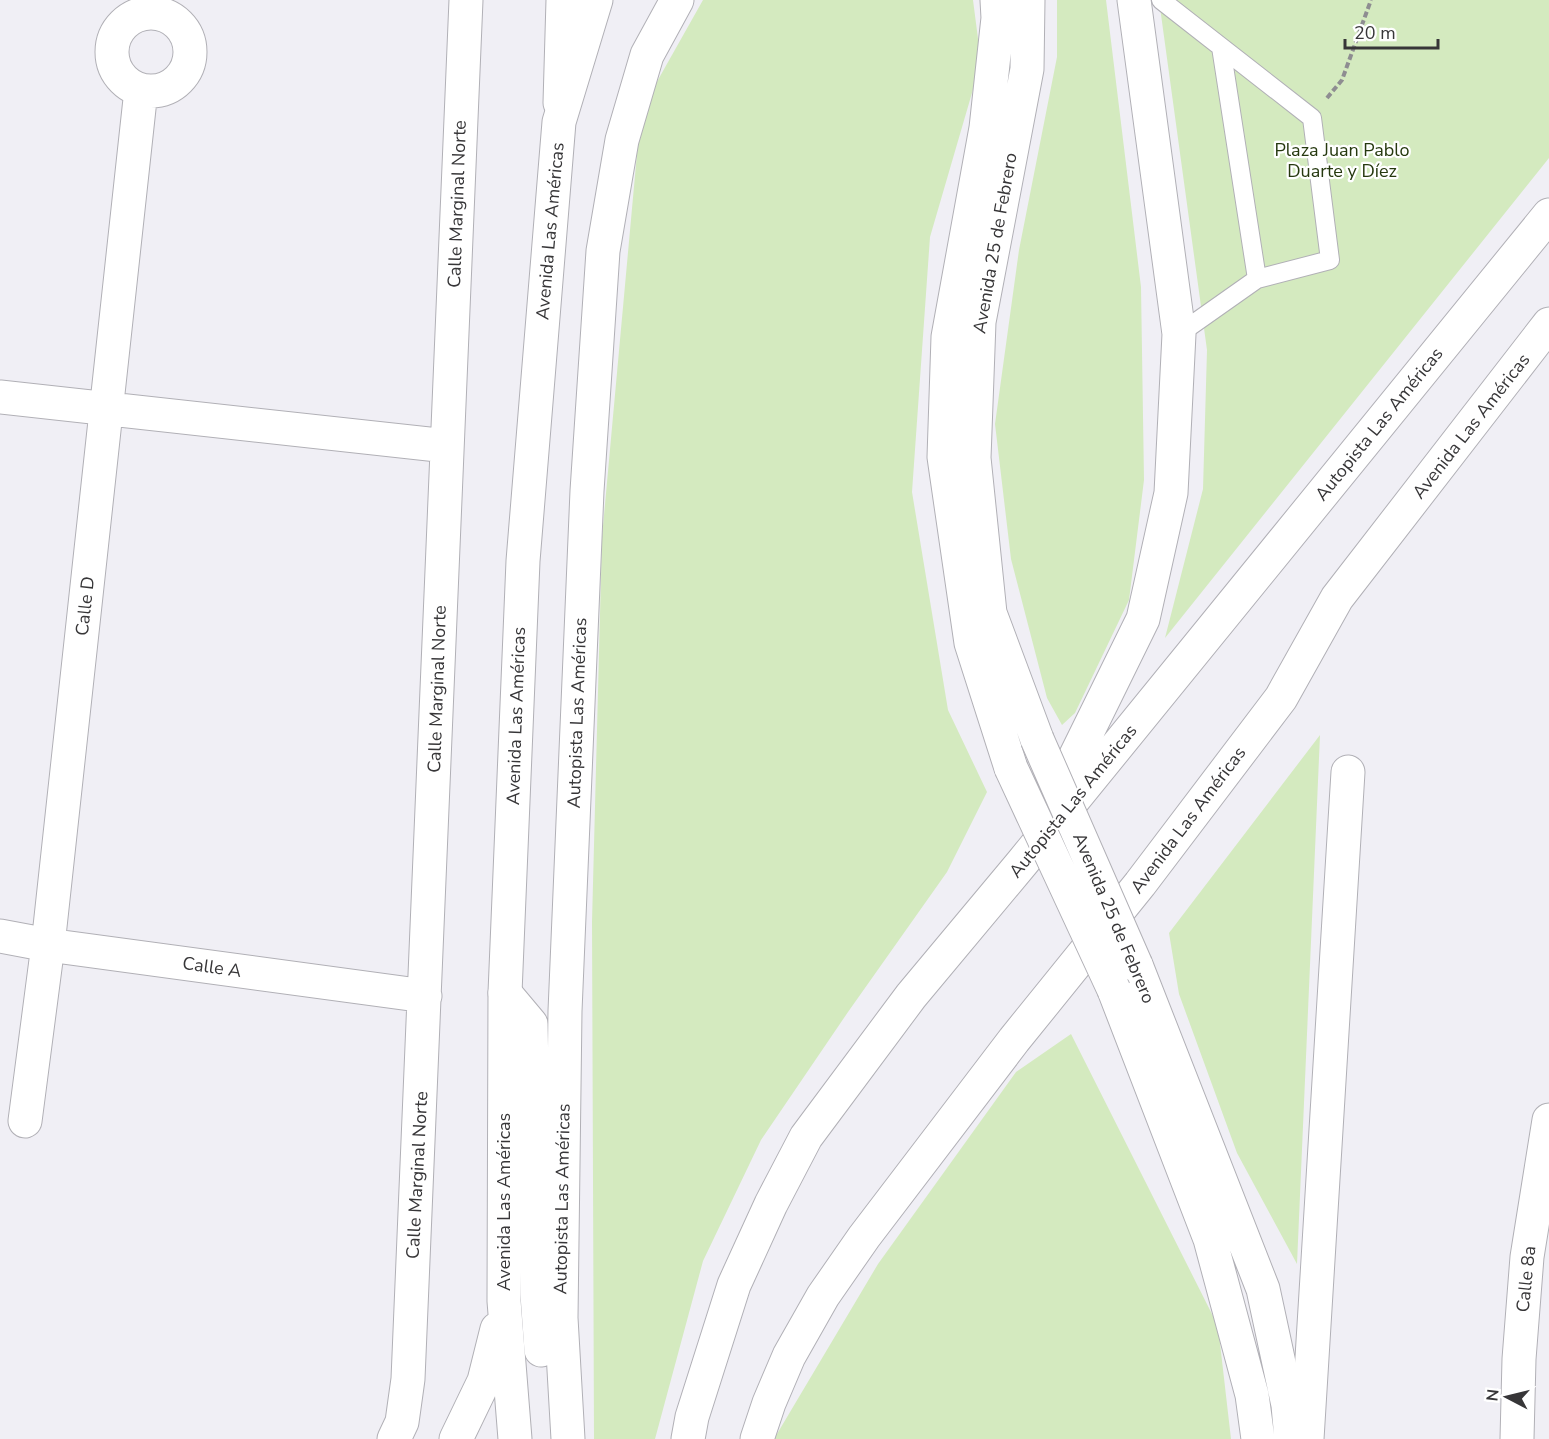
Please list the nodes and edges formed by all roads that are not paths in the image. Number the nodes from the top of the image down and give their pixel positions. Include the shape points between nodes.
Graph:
1 (466, 0) edge
2 (563, 0) edge
3 (574, 0) edge
4 (596, 0) edge
5 (677, 0) edge
6 (997, 0) edge
7 (1028, 0) edge
8 (1134, 0) edge
9 (1161, 0) edge
10 (187, 16) edge
11 (1221, 47) junction
12 (141, 90) junction
13 (559, 122) junction
14 (1549, 215) edge
15 (1257, 279) junction
16 (1549, 324) edge
17 (1179, 334) junction
18 (0, 397) edge
19 (107, 407) junction
20 (447, 446) junction
21 (1348, 772) dead end
22 (1022, 863) junction
23 (0, 936) edge
24 (48, 945) junction
25 (505, 993) junction
26 (424, 996) junction
27 (1549, 1120) edge
28 (25, 1121) dead end
29 (504, 1301) junction
30 (394, 1439) edge
31 (456, 1439) edge
32 (515, 1439) edge
33 (560, 1439) edge
34 (568, 1439) edge
35 (688, 1439) edge
36 (757, 1439) edge
37 (1258, 1439) edge
38 (1291, 1439) edge
39 (1307, 1439) edge
40 (1517, 1439) edge

1 - 20 main road, Calle Marginal Norte
2 - 13 main road
3 - 13 main road
4 - 13 main road, Avenida Las Américas
5 - 34 main road, Autopista Las Américas via 647,55 622,140 603,262 587,491 565,1011 561,1318
6 - 37 main road, Avenida 25 de Febrero, bridge via 986,128 948,337 944,457 971,643 1011,768 1114,990 1210,1239 1252,1395
7 - 38 main road, Avenida 25 de Febrero, bridge via 1027,69 979,322 974,458 990,613 1037,740 1136,965 1263,1289 1288,1405
8 - 17 main road
9 - 11 lane
10 - 12 main road via 188,68 176,83 159,91
10 - 12 main road via 135,16 120,28 113,46 114,64 124,81
11 - 15 lane
11 - 15 lane via 1312,118 1330,260
12 - 19 main road, Calle D
13 - 25 main road, Avenida Las Américas via 523,561
14 - 22 main road, Autopista Las Américas
15 - 17 lane
16 - 36 main road, Avenida Las Américas via 1337,598 1281,698 864,1237 823,1296 789,1356
17 - 22 main road via 1171,493 1143,620
18 - 19 main road
19 - 20 main road
19 - 24 main road, Calle D
20 - 26 main road, Calle Marginal Norte
21 - 39 main road
22 - 35 main road, Autopista Las Américas via 910,996 806,1137 734,1285
23 - 24 main road, Calle A
24 - 26 main road, Calle A
24 - 28 main road, Calle D
25 - 29 main road, Avenida Las Américas
25 - 33 main road via 531,1024 537,1294 545,1416
26 - 30 main road, Calle Marginal Norte via 408,1379 402,1422
27 - 40 main road, Calle 8a via 1527,1257
29 - 31 main road via 484,1381
29 - 32 main road, Avenida Las Américas

